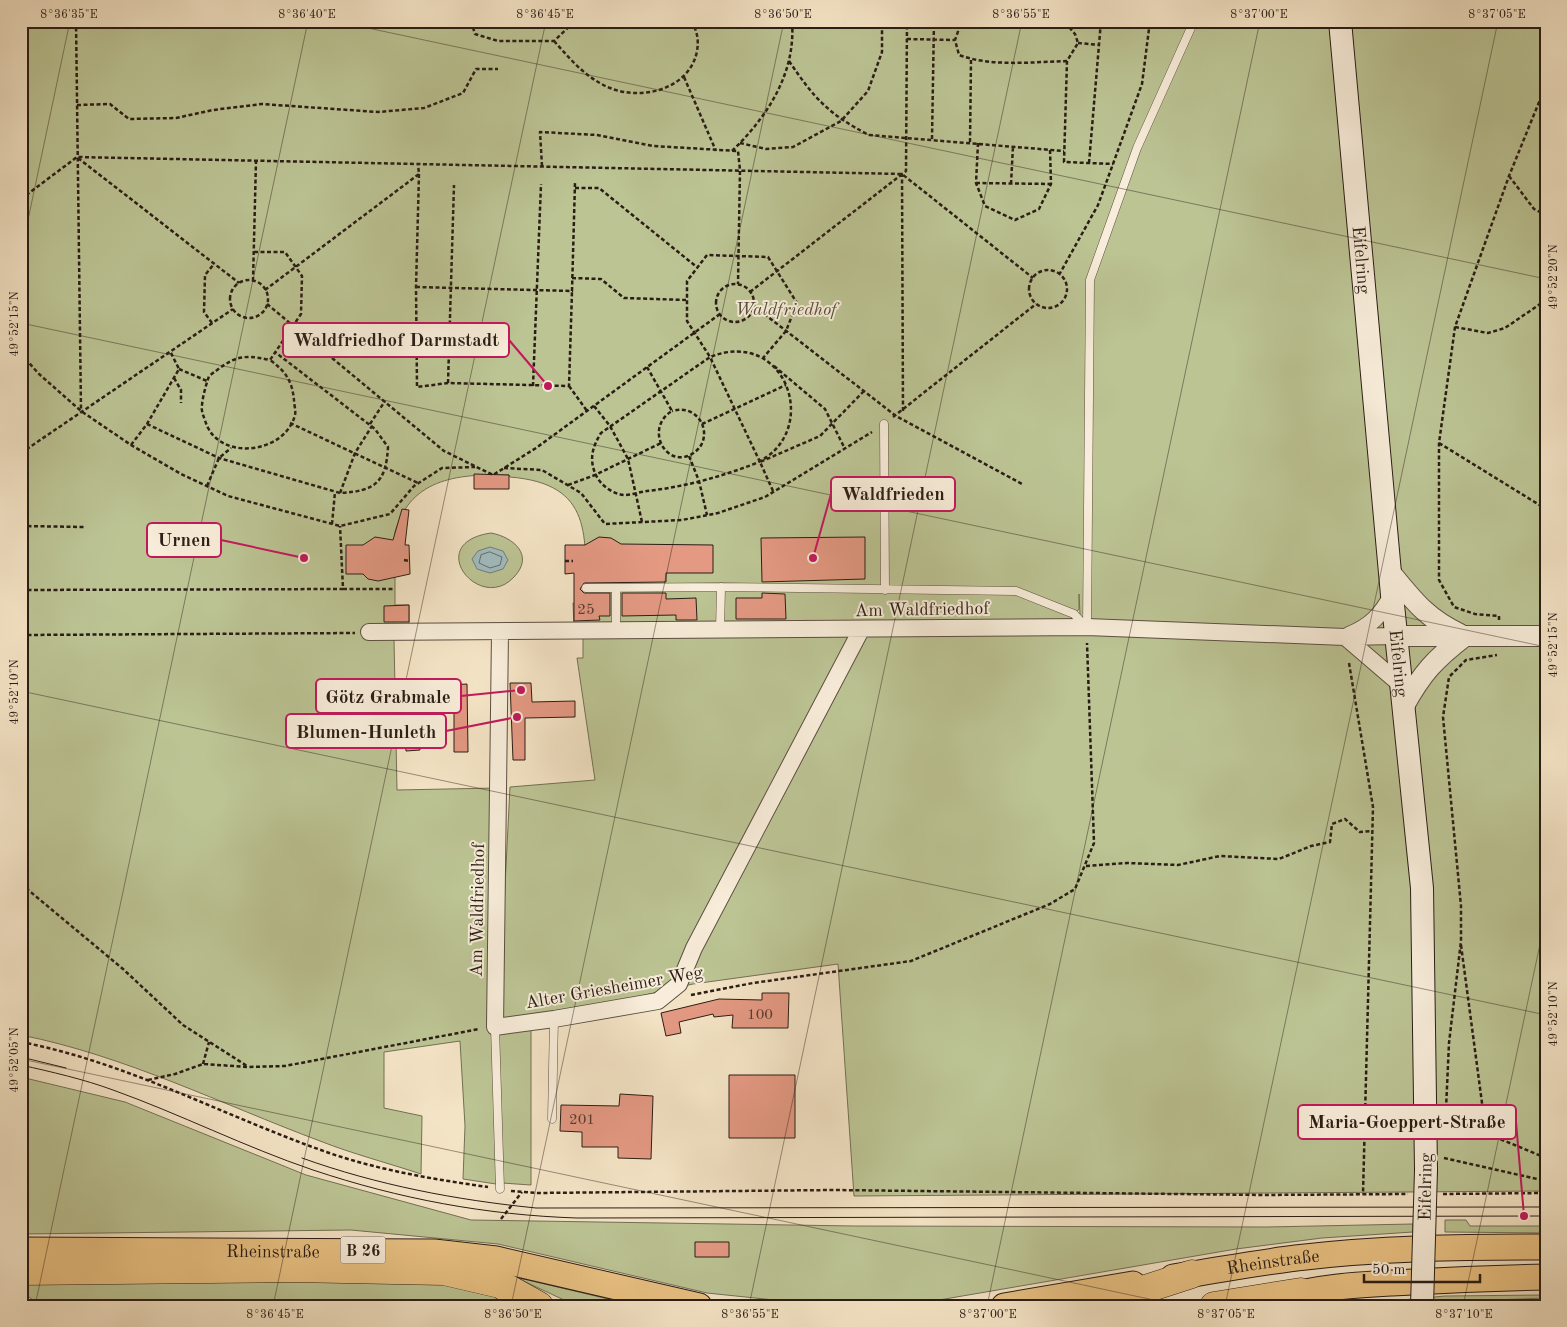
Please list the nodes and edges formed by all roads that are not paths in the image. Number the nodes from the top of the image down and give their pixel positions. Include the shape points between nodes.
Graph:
1 (1194, 21) edge
2 (1340, 21) edge
3 (884, 424) road end
4 (1390, 572) junction
5 (721, 586) junction
6 (586, 588) dead end
7 (616, 588) junction
8 (885, 590) junction
9 (1392, 595) junction
10 (1087, 627) junction
11 (862, 630) junction
12 (616, 631) junction
13 (720, 631) junction
14 (369, 632) road end
15 (500, 632) junction
16 (1345, 636) junction
17 (1396, 636) junction
18 (1464, 636) junction
19 (1546, 636) edge
20 (1402, 696) junction
21 (554, 1019) junction
22 (495, 1027) junction
23 (552, 1119) dead end
24 (500, 1189) road end
25 (1546, 1247) edge
26 (21, 1250) edge
27 (21, 1270) edge
28 (1192, 1274) junction
29 (1546, 1277) edge
30 (1301, 1292) junction
31 (539, 1306) edge
32 (699, 1306) edge
33 (1004, 1306) edge
34 (1093, 1306) edge
35 (1214, 1306) edge
36 (1256, 1306) edge
37 (1422, 1306) edge

1 - 10 lane via 1137,148 1090,280
2 - 4 main road, Eifelring
3 - 8 lane
4 - 9 main road, Eifelring
4 - 18 street via 1425,613 1440,625
5 - 7 lane
5 - 8 lane
5 - 13 lane
6 - 7 lane
7 - 12 lane
8 - 10 lane via 1016,591 1074,614
9 - 16 street, Am Waldfriedhof via 1372,623
9 - 17 main road, Eifelring
10 - 11 street, Am Waldfriedhof
10 - 16 street, Am Waldfriedhof
11 - 13 street, Am Waldfriedhof
11 - 21 street, Alter Griesheimer Weg via 694,948 679,984 658,1001
12 - 13 street, Am Waldfriedhof
12 - 15 street, Am Waldfriedhof
14 - 15 street, Am Waldfriedhof
15 - 22 street, Am Waldfriedhof
16 - 17 street, Am Waldfriedhof
16 - 20 street
17 - 18 street
17 - 20 main road, Eifelring
18 - 19 street
18 - 20 street via 1434,660
20 - 37 main road, Eifelring, bridge via 1422,888 1426,1170
21 - 22 street, Alter Griesheimer Weg
21 - 23 lane
22 - 24 lane, Am Waldfriedhof
25 - 28 main road, Rheinstraße via 1470,1246 1378,1251 1296,1258
26 - 32 main road, Rheinstraße / B 26 via 434,1252 496,1259
27 - 31 highway via 293,1268 444,1272 500,1284
28 - 33 main road, Rheinstraße
28 - 34 highway
29 - 30 main road, Rheinstraße via 1396,1282
30 - 35 highway
30 - 36 main road, Rheinstraße

